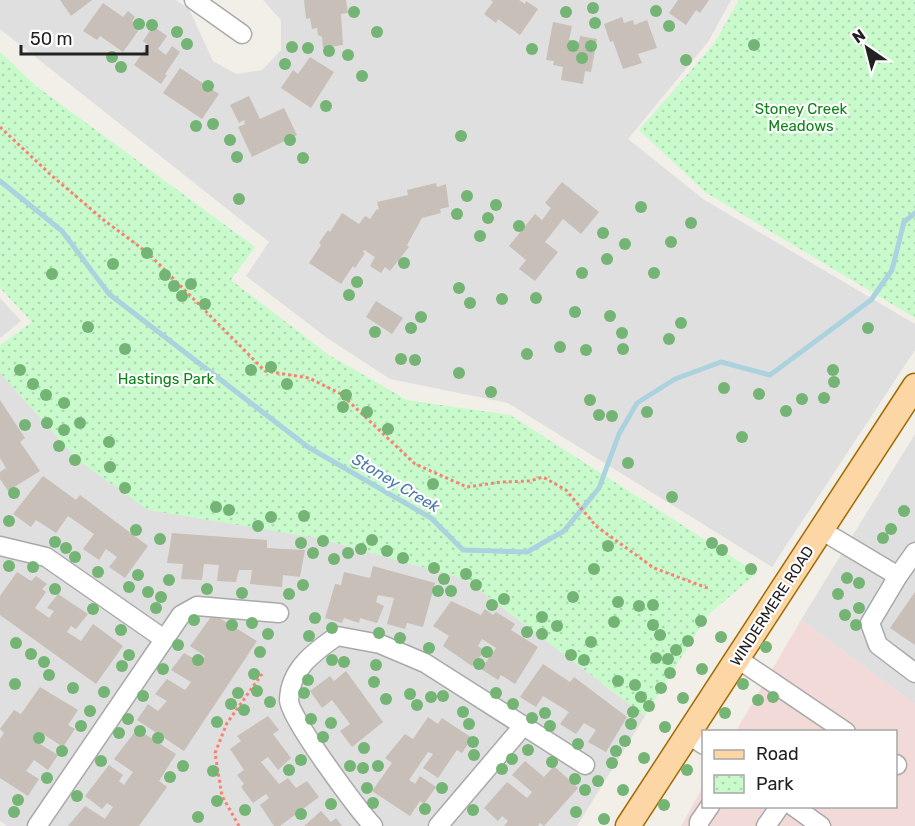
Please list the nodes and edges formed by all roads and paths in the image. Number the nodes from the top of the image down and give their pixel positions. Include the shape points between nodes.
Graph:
1 (194, 0) edge
2 (242, 34) dead end
3 (0, 127) edge
4 (915, 386) edge
5 (821, 530) junction
6 (0, 546) edge
7 (915, 552) edge
8 (898, 576) junction
9 (710, 589) dead end
10 (279, 613) dead end
11 (164, 639) junction
12 (738, 659) junction
13 (915, 673) edge
14 (262, 674) dead end
15 (524, 725) junction
16 (843, 730) edge
17 (696, 740) edge
18 (585, 765) dead end
19 (709, 808) edge
20 (779, 808) edge
21 (794, 808) edge
22 (37, 826) edge
23 (239, 826) edge
24 (374, 826) edge
25 (438, 826) edge
26 (628, 826) edge
27 (699, 826) edge
28 (766, 826) edge
29 (821, 826) edge

1 - 2 street
3 - 9 path via 105,221 148,253 266,371 309,378 342,394 415,464 467,487 543,477 566,490 596,526 654,568
4 - 5 main road, WINDERMERE ROAD
5 - 8 street
5 - 12 main road, WINDERMERE ROAD
6 - 11 street via 46,557
7 - 8 street
8 - 13 street via 870,623 878,645
10 - 11 street via 196,606 181,615
11 - 22 street
12 - 16 street
12 - 17 main road, WINDERMERE ROAD
14 - 23 path via 226,723 215,753 222,796
15 - 18 street
15 - 24 street via 425,663 380,644 337,636 308,656 293,681 289,702 302,728
15 - 25 street
17 - 26 main road, WINDERMERE ROAD
19 - 27 street
20 - 28 street
21 - 29 street

